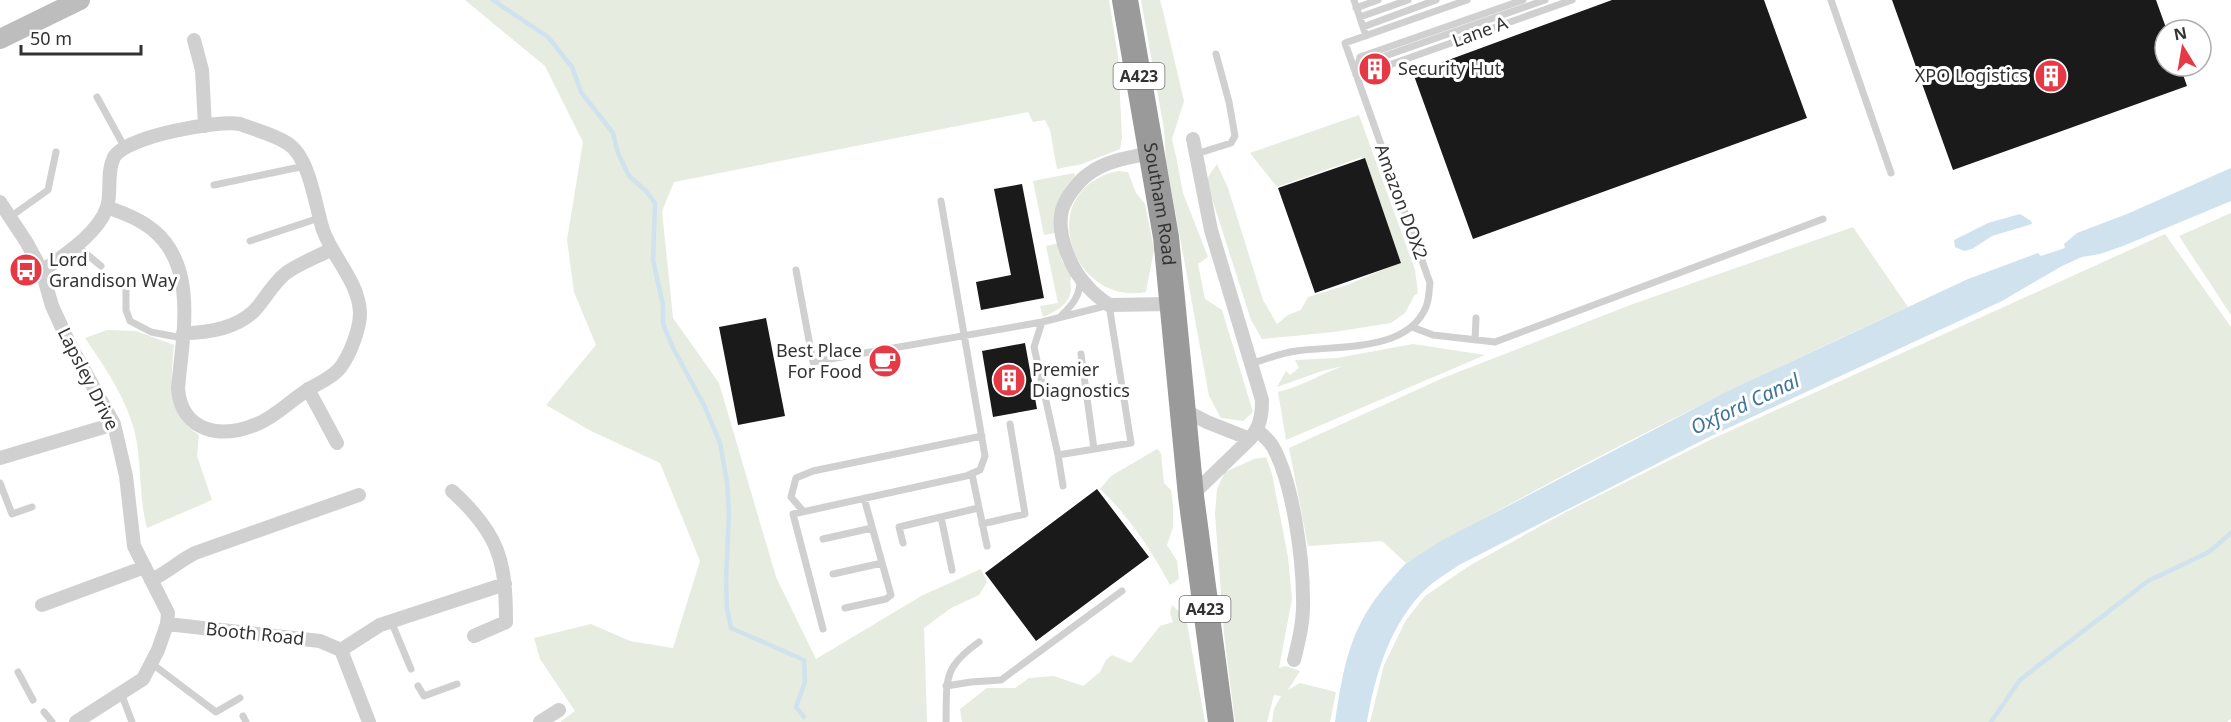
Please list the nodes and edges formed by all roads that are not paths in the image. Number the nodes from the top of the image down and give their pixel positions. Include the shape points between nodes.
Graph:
1 (80, 0) edge
2 (1125, 0) edge
3 (1377, 0) edge
4 (1408, 0) edge
5 (1436, 0) edge
6 (1442, 0) edge
7 (1467, 0) edge
8 (1523, 0) edge
9 (1545, 0) edge
10 (1572, 0) edge
11 (1831, 0) edge
12 (1457, 2) edge
13 (1355, 4) edge
14 (1445, 8) junction
15 (1360, 17) junction
16 (1363, 27) junction
17 (1366, 36) junction
18 (0, 39) edge
19 (194, 40) dead end
20 (1216, 54) dead end
21 (1356, 75) junction
22 (96, 97) dead end
23 (205, 126) junction
24 (1195, 146) joint
25 (125, 148) junction
26 (56, 152) dead end
27 (1152, 153) junction
28 (304, 166) junction
29 (1891, 173) dead end
30 (214, 185) dead end
31 (941, 201) dead end
32 (0, 202) edge
33 (107, 207) junction
34 (10, 217) junction
35 (319, 218) junction
36 (1823, 219) dead end
37 (250, 241) dead end
38 (76, 246) junction
39 (332, 249) junction
40 (101, 266) dead end
41 (796, 270) dead end
42 (42, 271) junction
43 (1080, 276) junction
44 (126, 285) dead end
45 (1172, 304) junction
46 (1109, 305) junction
47 (1059, 318) junction
48 (1476, 318) dead end
49 (1042, 322) junction
50 (1412, 327) junction
51 (182, 336) junction
52 (965, 336) junction
53 (1475, 340) junction
54 (1081, 354) dead end
55 (1251, 364) junction
56 (308, 389) junction
57 (1182, 408) junction
58 (114, 424) junction
59 (1010, 424) dead end
60 (1253, 435) junction
61 (982, 436) junction
62 (337, 443) dead end
63 (1094, 449) junction
64 (1058, 455) junction
65 (0, 458) edge
66 (972, 474) junction
67 (0, 483) edge
68 (1063, 486) dead end
69 (452, 491) dead end
70 (359, 495) dead end
71 (1191, 496) junction
72 (864, 498) junction
73 (32, 507) dead end
74 (978, 508) junction
75 (803, 511) junction
76 (941, 517) junction
77 (982, 524) junction
78 (872, 528) junction
79 (823, 539) dead end
80 (903, 543) dead end
81 (987, 546) dead end
82 (882, 563) junction
83 (952, 570) dead end
84 (148, 573) junction
85 (833, 574) dead end
86 (505, 584) junction
87 (1122, 591) dead end
88 (42, 605) dead end
89 (845, 608) dead end
90 (391, 621) junction
91 (167, 624) junction
92 (824, 629) dead end
93 (474, 636) dead end
94 (979, 642) dead end
95 (341, 650) junction
96 (1294, 660) dead end
97 (151, 663) junction
98 (411, 669) dead end
99 (18, 672) dead end
100 (457, 684) dead end
101 (418, 686) dead end
102 (946, 687) junction
103 (121, 693) junction
104 (240, 698) dead end
105 (33, 700) dead end
106 (559, 710) dead end
107 (44, 712) dead end
108 (52, 722) edge
109 (76, 722) edge
110 (132, 722) edge
111 (369, 722) edge
112 (540, 722) edge
113 (946, 722) edge
114 (1221, 722) edge

1 - 18 street
2 - 27 highway, Southam Road / A423
3 - 13 lane
4 - 15 lane
5 - 16 lane
6 - 14 lane
7 - 12 lane
8 - 21 lane via 1360,57
9 - 21 lane via 1365,63
10 - 21 lane, Lane A via 1392,64 1372,64
11 - 29 lane
12 - 14 lane
13 - 15 lane
14 - 17 lane
15 - 16 lane
16 - 17 lane
17 - 21 lane, Amazon DOX2 via 1345,44
19 - 23 street via 202,70
20 - 24 lane via 1235,136 1231,143
21 - 50 lane, Amazon DOX2 via 1430,284 1426,306
22 - 25 lane
23 - 25 street via 157,135
23 - 28 street via 232,123 262,132 287,143
24 - 55 street via 1210,230
25 - 33 street via 115,156 111,168
26 - 34 lane via 48,190
27 - 43 street via 1106,164 1091,172 1067,201 1062,210 1062,238
27 - 45 highway, Southam Road / A423
28 - 30 lane
28 - 35 street
31 - 52 lane
32 - 34 street, Lapsley Drive
33 - 38 street via 99,222
33 - 51 street via 153,229 165,243 184,290
34 - 42 street, Lapsley Drive
35 - 37 lane
35 - 39 street
36 - 53 lane via 1495,342
38 - 40 lane
38 - 42 street
39 - 51 street via 287,272 253,311 236,324
39 - 56 street via 355,290 360,313 358,325 340,368
41 - 52 lane via 813,362
42 - 58 street, Lapsley Drive via 69,345
43 - 46 street
43 - 47 lane via 1075,301
44 - 51 lane via 130,321 151,332
45 - 46 street
45 - 57 highway, Southam Road / A423
46 - 47 lane
46 - 63 lane via 1131,443
47 - 49 lane
48 - 53 lane
49 - 52 lane
49 - 64 lane via 1034,347
50 - 53 lane via 1433,335
50 - 55 lane via 1393,338 1294,351
51 - 56 street via 179,401 188,418 198,425 222,432 247,427
52 - 61 lane
54 - 63 lane
55 - 60 street via 1262,400 1261,420
56 - 62 street
57 - 60 street via 1207,422
57 - 71 highway, Southam Road / A423
58 - 65 street
58 - 84 street, Lapsley Drive via 126,476 134,546
59 - 77 lane via 1025,514
60 - 71 street
60 - 96 street via 1272,445 1281,464 1295,525 1304,602
61 - 66 lane via 985,456 980,470
61 - 75 lane via 813,471 796,478 792,497
63 - 64 lane
64 - 68 lane
66 - 72 lane
66 - 74 lane
67 - 73 lane via 12,514
69 - 86 street via 471,508 500,553
70 - 84 street via 195,553 161,576
71 - 114 highway, Southam Road / A423
72 - 75 lane
72 - 78 lane
74 - 76 lane
74 - 77 lane
75 - 92 lane via 793,514
76 - 80 lane via 898,527
76 - 83 lane
77 - 81 lane
78 - 79 lane
78 - 82 lane
82 - 85 lane
82 - 89 lane via 891,595
84 - 88 street
84 - 91 street, Lapsley Drive via 168,613
86 - 90 street
86 - 93 street via 506,622
87 - 102 lane via 1001,680
90 - 95 street
90 - 98 lane
91 - 95 street, Booth Road via 320,641
91 - 97 street
94 - 102 lane via 960,656 950,670
95 - 111 street
97 - 103 street via 143,679
97 - 104 lane via 216,712
99 - 105 lane
100 - 101 lane via 424,696
102 - 113 lane
103 - 109 street
103 - 110 lane
106 - 112 street
107 - 108 lane

